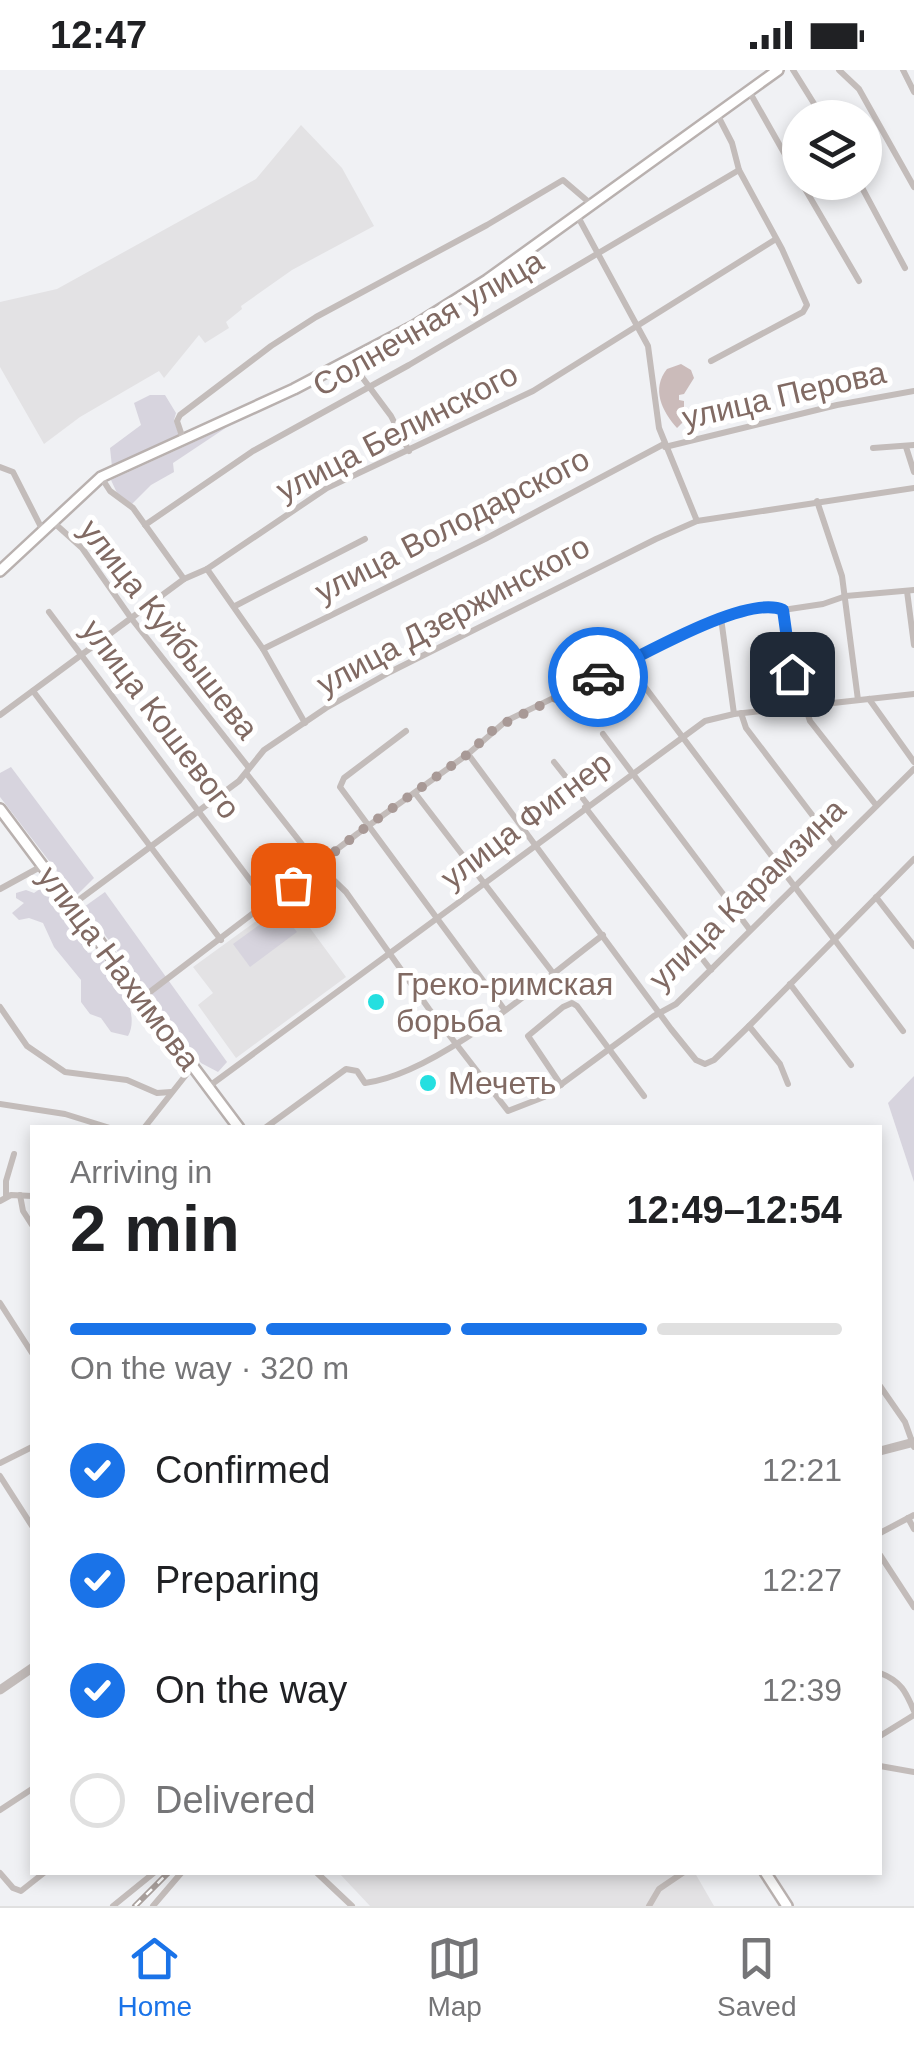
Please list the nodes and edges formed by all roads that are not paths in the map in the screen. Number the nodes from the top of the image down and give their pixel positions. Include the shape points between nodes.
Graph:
1 (778, 70) edge
2 (793, 70) edge
3 (839, 70) edge
4 (903, 70) edge
5 (749, 91) junction
6 (914, 92) edge
7 (812, 100) edge
8 (717, 114) junction
9 (782, 150) edge
10 (739, 170) junction
11 (914, 187) edge
12 (811, 200) edge
13 (869, 200) edge
14 (592, 205) junction
15 (577, 215) junction
16 (776, 239) junction
17 (598, 252) junction
18 (905, 268) dead end
19 (858, 281) dead end
20 (638, 324) junction
21 (350, 360) junction
22 (711, 361) dead end
23 (368, 387) junction
24 (914, 391) edge
25 (182, 439) junction
26 (664, 446) junction
27 (910, 446) edge
28 (873, 448) dead end
29 (409, 451) junction
30 (0, 467) edge
31 (914, 472) edge
32 (101, 477) junction
33 (914, 488) edge
34 (816, 502) junction
35 (51, 520) junction
36 (698, 521) junction
37 (145, 524) junction
38 (42, 529) junction
39 (365, 539) dead end
40 (207, 568) junction
41 (0, 571) edge
42 (184, 579) junction
43 (911, 590) edge
44 (846, 596) junction
45 (235, 606) junction
46 (783, 610) junction
47 (49, 612) dead end
48 (131, 618) junction
49 (721, 618) junction
50 (914, 645) edge
51 (263, 649) junction
52 (81, 656) junction
53 (628, 663) junction
54 (33, 691) junction
55 (914, 694) edge
56 (870, 699) junction
57 (858, 700) junction
58 (800, 706) junction
59 (737, 714) junction
60 (0, 715) edge
61 (305, 723) junction
62 (406, 732) dead end
63 (602, 734) dead end
64 (682, 737) junction
65 (468, 754) junction
66 (554, 762) dead end
67 (914, 766) edge
68 (247, 770) junction
69 (632, 772) junction
70 (415, 793) junction
71 (586, 806) junction
72 (876, 806) junction
73 (0, 809) edge
74 (198, 812) junction
75 (368, 827) junction
76 (535, 845) junction
77 (835, 845) junction
78 (150, 848) junction
79 (914, 859) edge
80 (42, 866) junction
81 (318, 866) junction
82 (485, 882) junction
83 (795, 886) junction
84 (0, 889) edge
85 (876, 898) junction
86 (268, 904) junction
87 (72, 906) junction
88 (437, 918) junction
89 (750, 930) junction
90 (602, 935) junction
91 (834, 938) junction
92 (221, 940) junction
93 (914, 946) edge
94 (390, 954) junction
95 (712, 970) junction
96 (552, 973) junction
97 (790, 984) junction
98 (142, 998) junction
99 (0, 1007) edge
100 (504, 1009) junction
101 (661, 1012) junction
102 (749, 1026) junction
103 (902, 1031) dead end
104 (456, 1044) junction
105 (611, 1049) junction
106 (851, 1065) dead end
107 (194, 1066) junction
108 (788, 1084) dead end
109 (208, 1086) junction
110 (562, 1086) junction
111 (172, 1092) junction
112 (644, 1096) dead end
113 (0, 1104) edge
114 (508, 1110) joint
115 (100, 1125) edge
116 (146, 1125) edge
117 (237, 1125) edge
118 (269, 1125) edge
119 (14, 1154) dead end
120 (20, 1194) junction
121 (30, 1196) edge
122 (3, 1198) edge
123 (30, 1221) edge
124 (0, 1303) edge
125 (30, 1350) edge
126 (882, 1389) edge
127 (913, 1444) edge
128 (30, 1448) edge
129 (882, 1451) edge
130 (0, 1463) edge
131 (0, 1476) edge
132 (911, 1516) edge
133 (30, 1523) edge
134 (914, 1530) edge
135 (882, 1532) edge
136 (882, 1558) edge
137 (914, 1608) edge
138 (30, 1669) edge
139 (882, 1673) edge
140 (0, 1690) edge
141 (914, 1713) edge
142 (882, 1735) edge
143 (882, 1766) edge
144 (914, 1772) edge
145 (30, 1790) edge
146 (0, 1810) edge
147 (0, 1873) edge
148 (41, 1875) edge
149 (152, 1875) edge
150 (179, 1875) edge
151 (319, 1875) edge
152 (680, 1875) edge
153 (767, 1875) edge
154 (113, 1906) edge
155 (153, 1906) edge
156 (352, 1906) edge
157 (649, 1906) edge
158 (788, 1906) edge

1 - 5 main road
2 - 7 street
3 - 11 street via 859,89
4 - 6 street
5 - 8 main road
5 - 9 street
8 - 10 street
8 - 14 main road
10 - 16 street
10 - 17 street, Солнечная улица
12 - 19 street
13 - 18 street
14 - 15 main road
14 - 25 street via 562,180 316,317 180,415
15 - 17 street
15 - 21 main road via 487,280
16 - 20 street, улица Белинского
16 - 22 street via 807,304 803,312
17 - 20 street
17 - 23 street, Солнечная улица
20 - 26 street via 652,362
20 - 29 street, улица Белинского via 515,401
21 - 23 street
21 - 25 main road
23 - 29 street
23 - 37 street, Солнечная улица via 253,451
24 - 26 street, улица Перова
25 - 32 main road
26 - 36 street
26 - 51 street, улица Володарского
27 - 28 street
27 - 31 street
29 - 40 street, улица Белинского via 327,488
30 - 38 street via 13,472
32 - 35 main road
32 - 37 street
33 - 34 street, улица Дзержинского
34 - 36 street, улица Дзержинского
34 - 44 street
35 - 38 main road
35 - 48 street, улица Куйбышева via 82,548
36 - 61 street, улица Дзержинского via 390,672
37 - 42 street
38 - 41 main road
39 - 45 street
40 - 42 street, улица Белинского
40 - 45 street
42 - 48 street, улица Белинского
43 - 44 street
43 - 50 street
44 - 46 street
44 - 57 street
45 - 51 street
46 - 49 street via 772,605
46 - 58 street
47 - 52 street, улица Кошевого
48 - 52 street, улица Белинского
48 - 68 street, улица Куйбышева
49 - 53 street
49 - 59 street
51 - 61 street
52 - 54 street, улица Белинского
52 - 74 street, улица Кошевого
53 - 64 street
53 - 65 street via 506,721
54 - 60 street, улица Белинского
54 - 78 street
55 - 56 street, улица Фигнер
56 - 57 street, улица Фигнер
56 - 67 street
57 - 58 street, улица Фигнер
58 - 59 street, улица Фигнер
58 - 72 street
59 - 64 street, улица Фигнер via 705,721
59 - 77 street
61 - 68 street, улица Дзержинского
62 - 75 street via 340,782
63 - 69 street
64 - 69 street, улица Фигнер
64 - 83 street
65 - 70 street
65 - 76 street
66 - 71 street
67 - 72 street, улица Карамзина
68 - 74 street, улица Дзержинского
68 - 81 street, улица Куйбышева
69 - 71 street, улица Фигнер
69 - 89 street
70 - 75 street
70 - 82 street
71 - 76 street, улица Фигнер
71 - 95 street
72 - 77 street, улица Карамзина
73 - 80 main road, улица Нахимова
74 - 78 street, улица Дзержинского
74 - 86 street, улица Кошевого
75 - 81 street
75 - 88 street
76 - 82 street, улица Фигнер
76 - 90 street
77 - 83 street, улица Карамзина
78 - 87 street, улица Дзержинского
78 - 92 street
79 - 85 street
80 - 84 street
80 - 87 main road, улица Нахимова
81 - 86 street
81 - 94 street, улица Куйбышева via 346,892
82 - 88 street, улица Фигнер
82 - 96 street
83 - 89 street, улица Карамзина
83 - 91 street
85 - 91 street
85 - 93 street
86 - 92 street
87 - 98 main road, улица Нахимова
88 - 94 street, улица Фигнер
88 - 100 street
89 - 95 street, улица Карамзина
90 - 96 street
90 - 101 street
91 - 97 street
91 - 103 street
92 - 98 street
94 - 104 street, улица Куйбышева
94 - 109 street, улица Фигнер
95 - 101 street, улица Карамзина
96 - 100 street
97 - 102 street
97 - 106 street
98 - 107 main road, улица Нахимова
99 - 111 street via 27,1046 65,1072
100 - 104 street
101 - 102 street via 705,1064
101 - 105 street, улица Карамзина
102 - 108 street
104 - 114 street, улица Куйбышева
104 - 118 street via 386,1080 366,1083 357,1070 346,1070
105 - 110 street, улица Карамзина
105 - 110 street via 572,1004 563,1007 528,1036
105 - 112 street
107 - 109 main road, улица Нахимова
107 - 111 street
109 - 117 main road, улица Нахимова
110 - 114 street, улица Карамзина
111 - 116 street
113 - 115 street
119 - 122 street
120 - 121 street
120 - 122 street
120 - 123 street
124 - 125 street
126 - 127 street
127 - 129 street
128 - 130 street
131 - 133 street
132 - 134 street
132 - 135 street
136 - 137 street
138 - 140 street
139 - 141 street via 906,1690
141 - 142 street
143 - 144 street
145 - 146 street
147 - 148 street via 21,1891
149 - 154 street
150 - 155 street
151 - 156 street
152 - 157 street
153 - 158 main road

